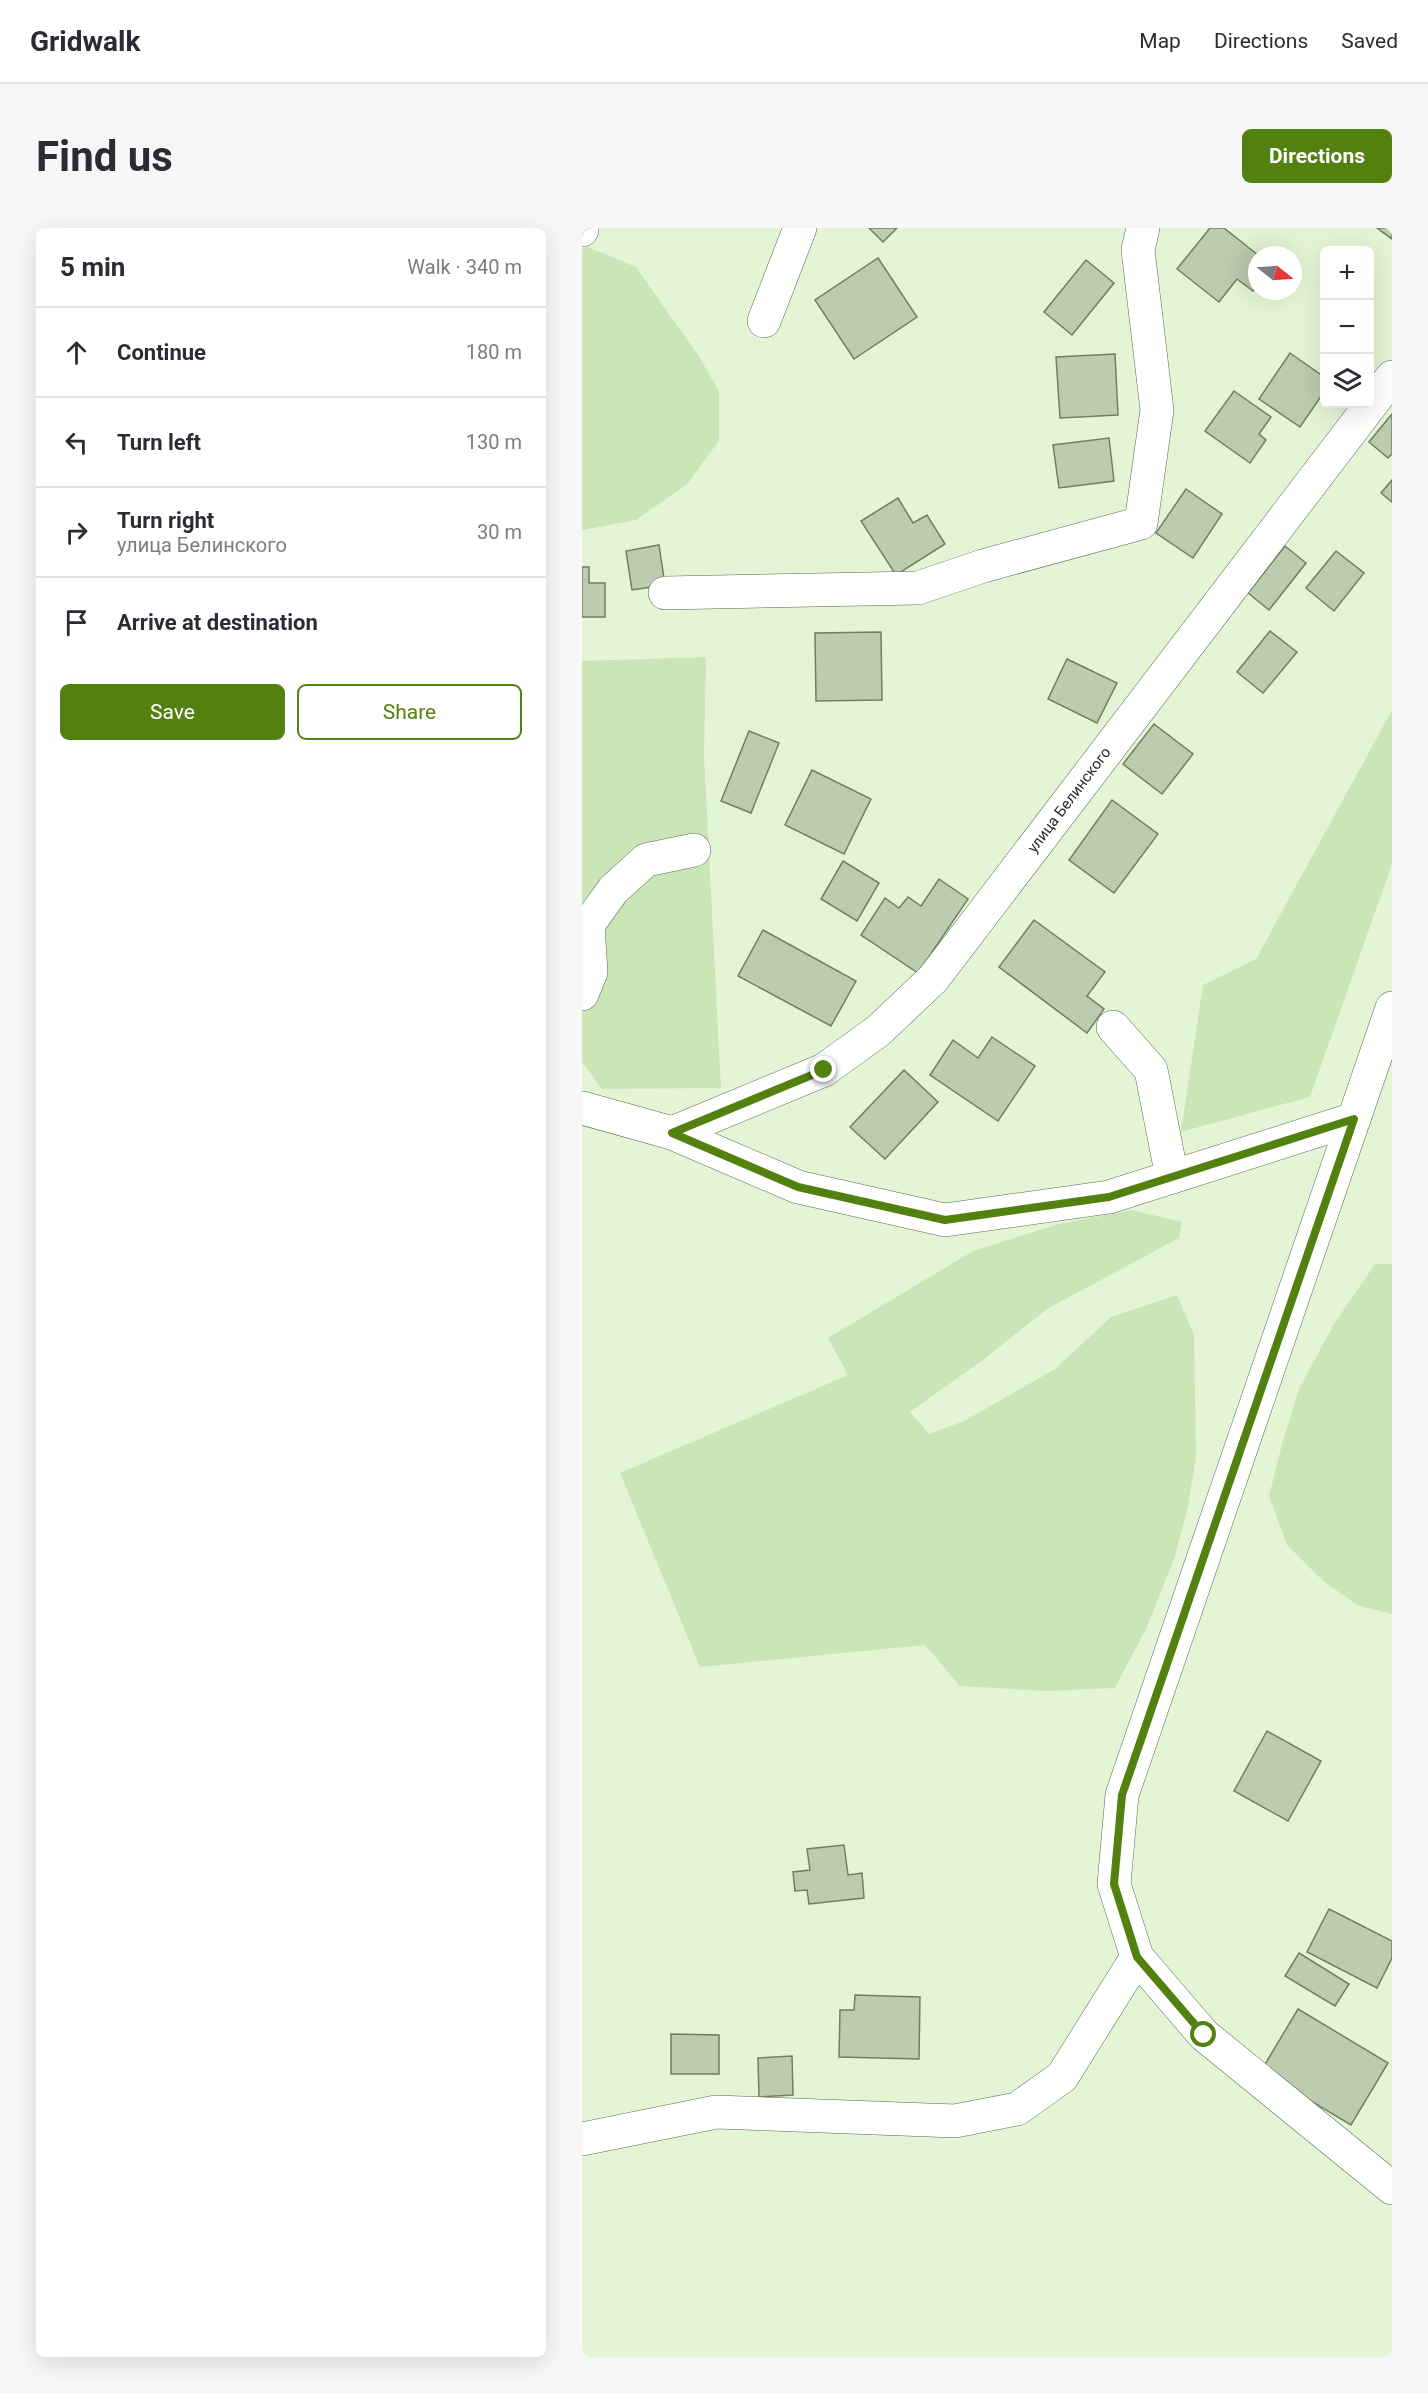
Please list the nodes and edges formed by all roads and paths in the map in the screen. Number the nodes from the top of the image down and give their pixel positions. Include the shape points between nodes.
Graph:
1 (800, 228) edge
2 (1143, 228) edge
3 (764, 321) dead end
4 (1392, 377) edge
5 (665, 593) dead end
6 (694, 850) dead end
7 (582, 994) edge
8 (1392, 1008) edge
9 (1113, 1027) dead end
10 (582, 1108) edge
11 (1354, 1119) junction
12 (672, 1133) junction
13 (1172, 1177) junction
14 (1137, 1957) junction
15 (582, 2139) edge
16 (1392, 2188) edge

1 - 3 street
2 - 5 street via 1138,250 1157,410 1141,523 918,588
4 - 12 street, улица Белинского via 933,979 878,1031 824,1070
6 - 7 street via 646,860 613,890 588,925 591,972
8 - 11 street
9 - 13 street via 1151,1070
10 - 12 street
11 - 13 street
11 - 14 street via 1122,1795 1114,1884
12 - 13 street via 798,1187 945,1220 1109,1197
14 - 15 street via 1062,2077 1017,2109 955,2121 716,2112
14 - 16 street via 1204,2035

